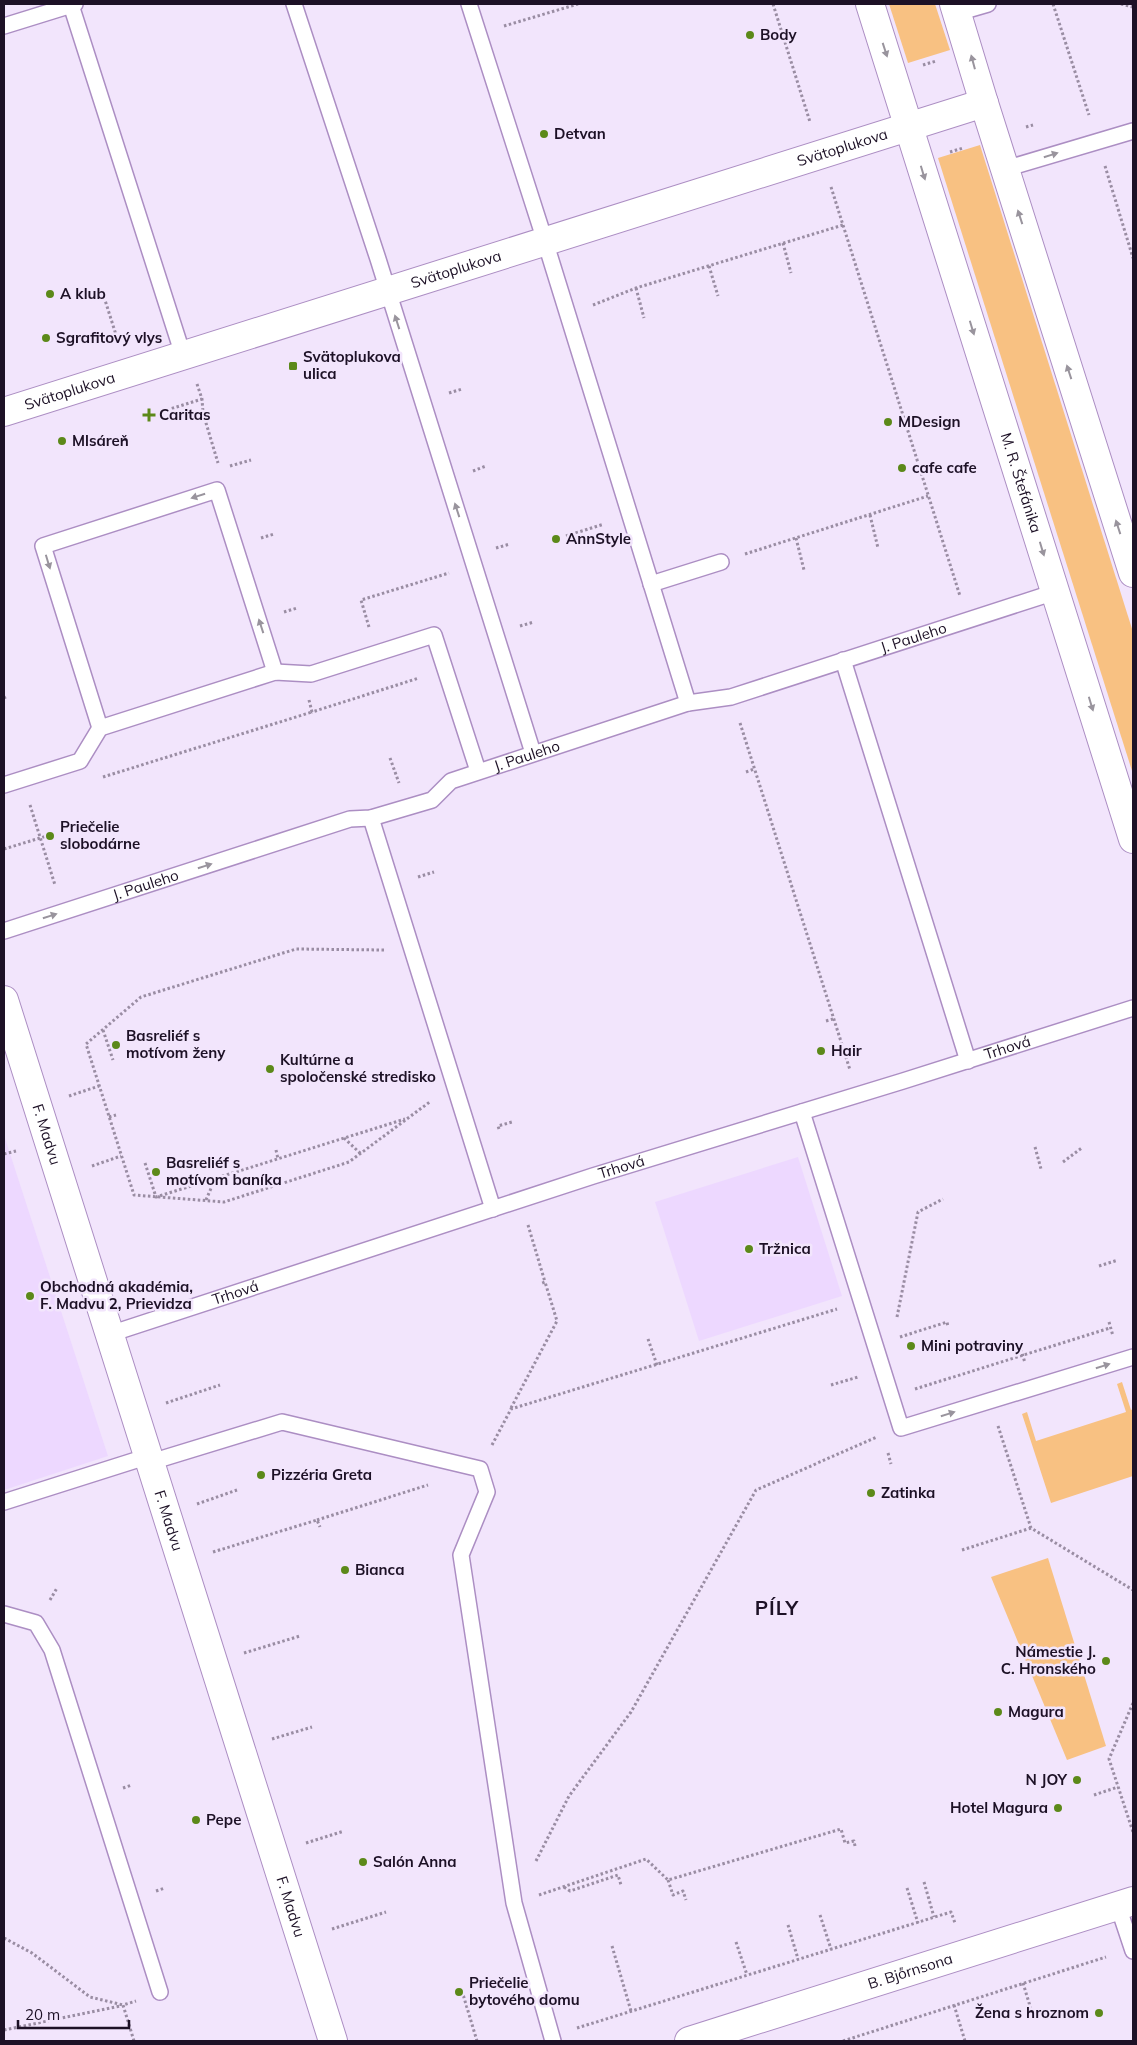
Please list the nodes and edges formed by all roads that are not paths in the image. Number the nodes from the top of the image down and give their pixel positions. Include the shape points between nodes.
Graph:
1 (73, 4) edge
2 (294, 4) edge
3 (469, 4) edge
4 (870, 4) edge
5 (988, 4) edge
6 (956, 8) edge
7 (4, 26) edge
8 (984, 103) junction
9 (908, 126) junction
10 (1133, 131) edge
11 (1005, 170) junction
12 (545, 241) junction
13 (387, 290) junction
14 (182, 356) junction
15 (4, 412) edge
16 (721, 562) road end
17 (1133, 573) edge
18 (651, 584) junction
19 (1055, 592) junction
20 (843, 660) junction
21 (275, 672) junction
22 (688, 703) junction
23 (100, 728) junction
24 (534, 753) junction
25 (478, 771) junction
26 (4, 785) edge
27 (371, 818) junction
28 (1133, 839) edge
29 (4, 931) edge
30 (4, 1000) edge
31 (1133, 1008) edge
32 (968, 1061) junction
33 (802, 1112) junction
34 (493, 1209) junction
35 (110, 1334) junction
36 (1133, 1357) edge
37 (150, 1459) junction
38 (4, 1502) edge
39 (4, 1614) edge
40 (1126, 1903) edge
41 (1133, 1950) edge
42 (160, 1992) road end
43 (552, 2038) edge
44 (333, 2041) edge
45 (689, 2041) edge

1 - 7 lane
1 - 14 lane
2 - 13 lane
3 - 12 lane
4 -> 9 street, M. R. Štefánika
5 - 6 lane
8 -> 6 street
8 - 9 street
8 - 11 street
9 - 12 street, Svätoplukova
9 -> 19 street, M. R. Štefánika
11 -> 10 lane
17 -> 11 street
12 - 13 street, Svätoplukova
12 - 18 lane
13 - 14 street, Svätoplukova
24 -> 13 lane
14 - 15 street, Svätoplukova
16 - 18 lane
18 - 22 lane
19 - 20 lane, J. Pauleho
19 -> 28 street, M. R. Štefánika
20 - 22 lane, J. Pauleho via 731,696
20 - 32 lane
21 - 23 lane
21 -> 23 lane via 217,490 43,546
21 - 25 lane via 311,674 434,635
22 - 24 lane, J. Pauleho
23 - 26 lane via 80,761
24 - 25 lane, J. Pauleho
25 - 27 lane, J. Pauleho via 451,780 432,800
29 -> 27 lane, J. Pauleho via 350,819
27 - 34 lane
30 - 35 street, F. Madvu
31 - 32 lane, Trhová
32 - 33 lane, Trhová
33 - 34 lane, Trhová
33 -> 36 lane via 901,1428
34 - 35 lane, Trhová
35 - 37 street, F. Madvu
37 - 38 lane
37 - 43 lane via 282,1422 480,1469 487,1492 461,1555 514,1903
37 - 44 street, F. Madvu
39 - 42 lane via 36,1623 52,1650
40 - 41 lane
40 - 45 street, B. Bjőrnsona

